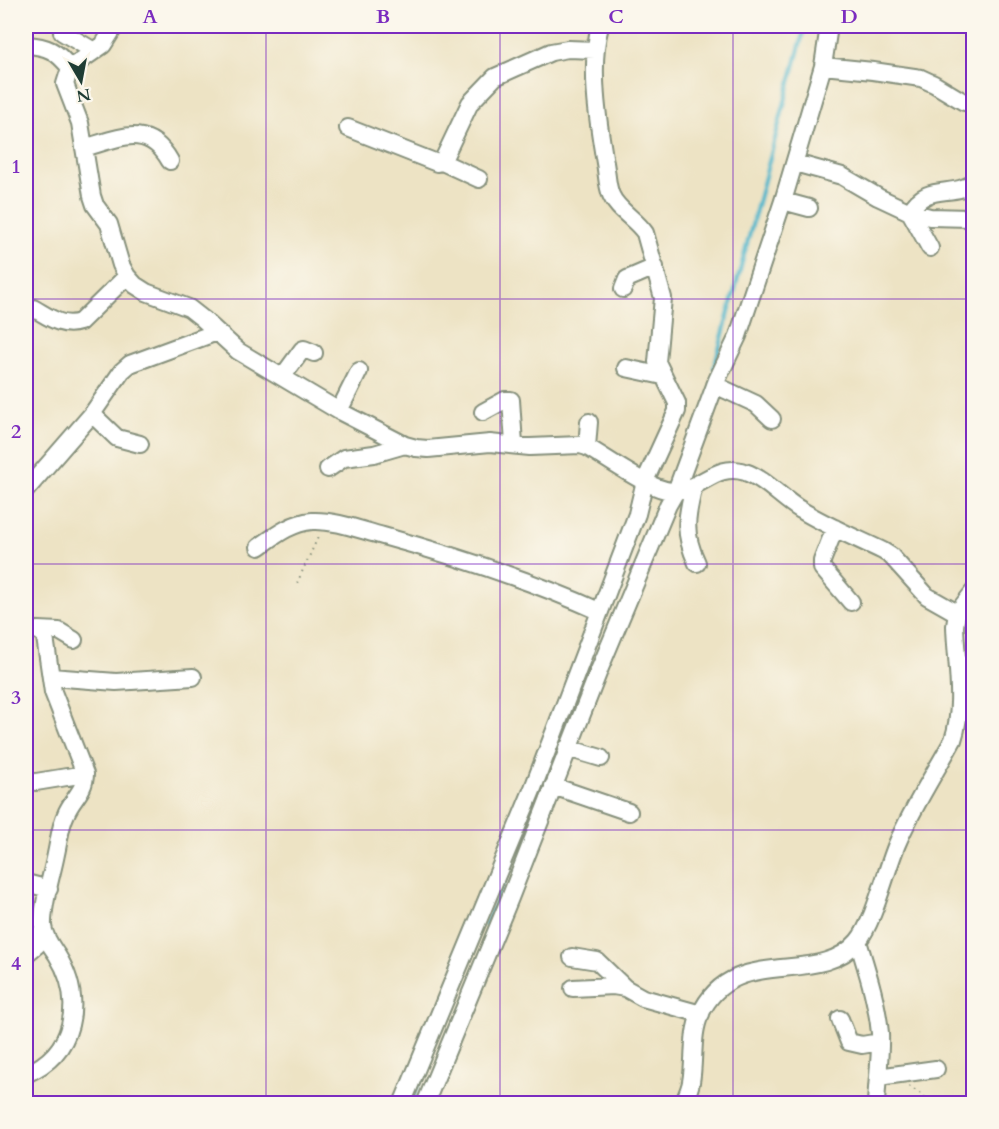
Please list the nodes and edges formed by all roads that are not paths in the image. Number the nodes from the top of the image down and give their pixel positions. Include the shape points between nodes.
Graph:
1 (115, 26) edge
2 (600, 26) edge
3 (829, 26) edge
4 (62, 32) dead end
5 (26, 45) edge
6 (595, 50) junction
7 (94, 51) junction
8 (823, 66) junction
9 (70, 68) junction
10 (964, 102) dead end
11 (348, 128) dead end
12 (84, 148) junction
13 (170, 161) dead end
14 (442, 162) junction
15 (795, 163) junction
16 (479, 178) dead end
17 (974, 182) edge
18 (783, 201) junction
19 (809, 208) dead end
20 (910, 212) junction
21 (974, 220) edge
22 (930, 248) dead end
23 (655, 267) junction
24 (127, 276) junction
25 (622, 289) dead end
26 (33, 308) dead end
27 (216, 332) junction
28 (314, 352) dead end
29 (626, 368) dead end
30 (359, 371) dead end
31 (283, 376) junction
32 (663, 376) junction
33 (718, 379) junction
34 (339, 411) junction
35 (483, 412) dead end
36 (92, 414) junction
37 (772, 419) dead end
38 (589, 422) dead end
39 (140, 444) dead end
40 (514, 444) junction
41 (405, 445) junction
42 (587, 447) junction
43 (328, 469) dead end
44 (648, 483) junction
45 (694, 486) junction
46 (26, 490) edge
47 (673, 491) junction
48 (835, 528) junction
49 (259, 547) dead end
50 (697, 563) dead end
51 (974, 591) edge
52 (851, 602) dead end
53 (599, 611) junction
54 (957, 613) junction
55 (32, 630) edge
56 (74, 640) dead end
57 (51, 677) junction
58 (193, 677) dead end
59 (567, 748) junction
60 (601, 758) dead end
61 (85, 774) junction
62 (36, 782) dead end
63 (553, 786) junction
64 (629, 812) dead end
65 (26, 883) edge
66 (49, 889) junction
67 (43, 927) junction
68 (858, 941) junction
69 (26, 954) edge
70 (572, 957) dead end
71 (573, 988) dead end
72 (625, 988) junction
73 (701, 1014) junction
74 (840, 1019) dead end
75 (880, 1042) junction
76 (936, 1069) dead end
77 (26, 1074) edge
78 (886, 1077) junction
79 (402, 1104) edge
80 (425, 1104) edge
81 (683, 1104) edge
82 (876, 1104) edge

1 - 7 street via 103,45
2 - 6 street
3 - 8 street
4 - 7 street
5 - 9 street via 51,50
6 - 14 street via 551,52 495,77 470,103
6 - 23 street via 598,123 611,195 645,233
7 - 9 street
8 - 10 street via 921,78
8 - 15 street
9 - 12 street via 65,84 80,123
11 - 14 street
12 - 13 street via 125,136 140,136 162,146
12 - 24 street via 92,196 112,231
14 - 16 street
15 - 18 street
15 - 20 street via 842,176
17 - 20 street via 921,196
18 - 19 street
18 - 33 street via 738,336
20 - 21 street
20 - 22 street
23 - 25 street via 627,279
23 - 32 street via 663,298 657,362
24 - 26 street via 80,322 60,323
24 - 27 street via 146,292 197,313
27 - 31 street via 237,351
27 - 36 street via 130,364
28 - 31 street via 302,350
29 - 32 street
30 - 34 street
31 - 34 street
32 - 44 street via 676,396 676,411
33 - 37 street
33 - 47 street
34 - 41 street
35 - 40 street via 511,400
36 - 39 street via 117,438
36 - 46 street
38 - 42 street
40 - 41 street via 428,449
40 - 42 street
41 - 43 street via 344,458
42 - 44 street
44 - 47 street
44 - 53 street
45 - 47 street
45 - 48 street via 718,472 743,472 798,509
45 - 50 street via 686,526
47 - 59 street
48 - 52 street via 822,568
48 - 54 street via 891,556 927,596
49 - 53 street via 295,524 325,522 422,547 552,590
51 - 54 street
53 - 79 street via 533,788
54 - 68 street via 959,712 953,740 898,842
55 - 56 street via 59,630
55 - 57 street via 45,637
57 - 58 street via 116,682
57 - 61 street via 53,692
59 - 60 street
59 - 63 street
61 - 62 street
61 - 66 street via 83,787 65,815
63 - 64 street
63 - 80 street
65 - 66 street
66 - 67 street
67 - 69 street via 37,945
67 - 77 street via 70,983 70,1025 51,1059
68 - 73 street via 844,953 825,961 732,978 718,988
68 - 75 street via 875,996
70 - 72 street via 597,961
71 - 72 street
72 - 73 street via 643,998
73 - 81 street via 691,1080
74 - 75 street via 849,1042 862,1046
75 - 78 street
76 - 78 street
78 - 82 street

